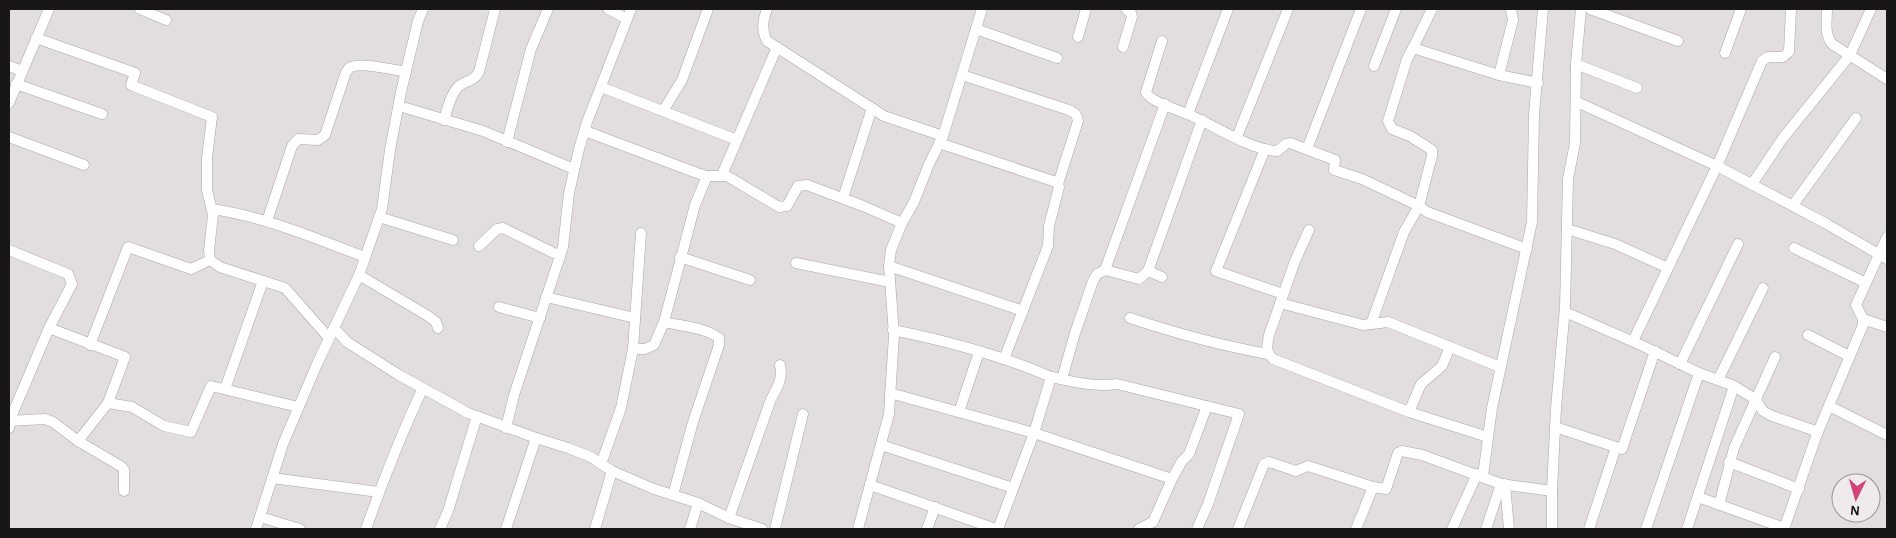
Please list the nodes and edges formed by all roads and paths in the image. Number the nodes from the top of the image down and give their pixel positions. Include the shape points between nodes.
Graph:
1 (50, 9) edge
2 (140, 9) edge
3 (423, 9) edge
4 (495, 9) edge
5 (548, 9) edge
6 (608, 9) edge
7 (708, 9) edge
8 (766, 9) edge
9 (982, 9) edge
10 (1086, 9) edge
11 (1126, 9) edge
12 (1228, 9) edge
13 (1288, 9) edge
14 (1361, 9) edge
15 (1396, 9) edge
16 (1432, 9) edge
17 (1511, 9) edge
18 (1543, 9) edge
19 (1581, 9) edge
20 (1590, 9) edge
21 (1741, 9) edge
22 (1790, 9) edge
23 (1827, 9) edge
24 (1871, 9) edge
25 (629, 14) edge
26 (166, 20) dead end
27 (976, 29) junction
28 (1078, 37) dead end
29 (36, 38) junction
30 (1162, 41) dead end
31 (1678, 41) dead end
32 (776, 47) junction
33 (1123, 47) dead end
34 (1413, 48) junction
35 (1726, 53) dead end
36 (1850, 55) junction
37 (1058, 58) dead end
38 (1576, 64) junction
39 (9, 66) edge
40 (1374, 66) dead end
41 (22, 71) junction
42 (406, 72) junction
43 (962, 75) junction
44 (1499, 75) junction
45 (1887, 80) edge
46 (1538, 83) junction
47 (16, 84) junction
48 (601, 87) junction
49 (1637, 88) dead end
50 (1577, 102) junction
51 (9, 103) edge
52 (1165, 104) junction
53 (406, 108) dead end
54 (872, 108) junction
55 (664, 111) junction
56 (102, 114) dead end
57 (1188, 114) junction
58 (1856, 118) dead end
59 (444, 120) junction
60 (1202, 120) junction
61 (585, 131) junction
62 (9, 137) edge
63 (1237, 137) junction
64 (941, 139) junction
65 (737, 140) junction
66 (507, 142) junction
67 (1265, 149) junction
68 (1308, 149) junction
69 (84, 164) dead end
70 (1717, 166) junction
71 (574, 169) junction
72 (722, 175) junction
73 (707, 176) junction
74 (1058, 184) junction
75 (1752, 184) junction
76 (843, 198) junction
77 (1793, 205) junction
78 (1419, 206) junction
79 (212, 209) junction
80 (379, 217) junction
81 (267, 221) junction
82 (902, 223) junction
83 (1567, 229) junction
84 (1309, 230) dead end
85 (641, 233) dead end
86 (1887, 237) edge
87 (452, 240) dead end
88 (1738, 244) dead end
89 (479, 246) dead end
90 (1794, 248) dead end
91 (1526, 249) junction
92 (9, 250) edge
93 (560, 256) junction
94 (365, 257) junction
95 (680, 257) junction
96 (1883, 257) edge
97 (210, 260) junction
98 (796, 263) dead end
99 (889, 266) junction
100 (1668, 268) junction
101 (1104, 270) junction
102 (1148, 271) junction
103 (358, 275) junction
104 (1162, 278) dead end
105 (750, 280) dead end
106 (263, 281) junction
107 (890, 282) junction
108 (1866, 283) junction
109 (1763, 288) dead end
110 (546, 297) junction
111 (1282, 298) junction
112 (499, 307) dead end
113 (1022, 312) junction
114 (1565, 312) junction
115 (540, 318) junction
116 (635, 318) junction
117 (1130, 318) dead end
118 (1863, 319) junction
119 (664, 322) junction
120 (1371, 324) junction
121 (1887, 327) edge
122 (49, 328) junction
123 (334, 328) junction
124 (438, 328) dead end
125 (893, 330) junction
126 (1808, 335) dead end
127 (329, 338) junction
128 (1633, 341) junction
129 (90, 345) junction
130 (1450, 347) junction
131 (633, 349) junction
132 (980, 352) junction
133 (1655, 352) junction
134 (1268, 354) junction
135 (1849, 356) junction
136 (1775, 357) dead end
137 (1004, 359) junction
138 (1680, 364) junction
139 (780, 365) dead end
140 (1500, 367) junction
141 (1699, 374) junction
142 (1051, 377) junction
143 (1062, 379) junction
144 (1718, 380) junction
145 (1734, 386) junction
146 (423, 388) junction
147 (225, 389) junction
148 (890, 393) junction
149 (1755, 399) junction
150 (108, 403) junction
151 (1207, 406) junction
152 (1829, 406) junction
153 (298, 408) junction
154 (959, 412) junction
155 (1409, 412) junction
156 (803, 414) dead end
157 (477, 416) junction
158 (9, 423) edge
159 (1555, 427) junction
160 (506, 428) junction
161 (1034, 433) junction
162 (1817, 434) junction
163 (1887, 435) edge
164 (1488, 437) junction
165 (536, 438) junction
166 (78, 441) junction
167 (880, 445) junction
168 (1616, 447) junction
169 (1729, 462) junction
170 (601, 464) junction
171 (612, 471) junction
172 (1480, 475) junction
173 (272, 478) junction
174 (1172, 479) junction
175 (1507, 484) junction
176 (870, 485) junction
177 (1373, 487) junction
178 (1013, 488) junction
179 (1799, 489) junction
180 (124, 491) dead end
181 (1552, 491) junction
182 (379, 492) junction
183 (673, 495) junction
184 (1698, 497) junction
185 (698, 503) junction
186 (1719, 505) junction
187 (935, 507) junction
188 (260, 517) junction
189 (729, 518) junction
190 (256, 529) edge
191 (300, 529) edge
192 (366, 529) edge
193 (440, 529) edge
194 (506, 529) edge
195 (595, 529) edge
196 (690, 529) edge
197 (762, 529) edge
198 (775, 529) edge
199 (858, 529) edge
200 (928, 529) edge
201 (997, 529) edge
202 (1139, 529) edge
203 (1197, 529) edge
204 (1238, 529) edge
205 (1356, 529) edge
206 (1452, 529) edge
207 (1486, 529) edge
208 (1509, 529) edge
209 (1552, 529) edge
210 (1589, 529) edge
211 (1646, 529) edge
212 (1688, 529) edge
213 (1784, 529) edge

1 - 29 street
2 - 26 street
3 - 42 street
4 - 59 street via 479,72 474,80 459,86 453,94
5 - 66 street via 531,49
6 - 25 street
7 - 55 street via 682,80
8 - 32 street via 763,33 767,41
9 - 27 street
10 - 28 street
11 - 33 street via 1132,17
12 - 57 street
13 - 63 street
14 - 68 street
15 - 40 street
16 - 34 street
17 - 44 street via 1513,20
18 - 46 street
19 - 38 street
20 - 31 street
21 - 35 street
22 - 70 street via 1789,52 1783,57 1768,57 1762,61
23 - 36 street via 1828,39
24 - 36 street
25 - 48 street
27 - 37 street
27 - 43 street
29 - 41 street
29 - 79 street via 135,72 131,85 212,117 207,190
30 - 52 street via 1146,92 1151,99
32 - 54 street
32 - 65 street
34 - 44 street
34 - 78 street via 1388,121 1392,129 1432,150
36 - 45 street
36 - 75 street via 1783,138
38 - 49 street
38 - 50 street
39 - 41 street
41 - 47 street
42 - 80 street
42 - 81 street via 366,66 349,68 325,135 318,140 298,139 292,146
43 - 64 street
43 - 74 street via 1075,112 1078,120
44 - 46 street
46 - 91 street via 1534,114 1532,222
47 - 51 street
47 - 56 street
48 - 55 street
48 - 61 street
50 - 70 street
50 - 83 street via 1575,143 1568,179
52 - 57 street
52 - 101 street
53 - 59 street
54 - 64 street
54 - 76 street
55 - 65 street
57 - 60 street
58 - 77 street
59 - 66 street
60 - 63 street
60 - 102 street
61 - 71 street
61 - 73 street
62 - 69 street
63 - 67 street
64 - 74 street
64 - 82 street
65 - 72 street
66 - 71 street
67 - 68 street via 1277,151 1290,143
67 - 111 street via 1216,271
68 - 78 street via 1335,160 1334,170 1362,179
70 - 75 street
70 - 100 street
71 - 93 street
72 - 73 street
72 - 76 street via 780,207 787,206 801,185
73 - 95 street
74 - 113 street via 1048,246
75 - 77 street
76 - 82 street
77 - 96 street
78 - 91 street via 1427,212
78 - 120 street via 1404,232
79 - 81 street
79 - 97 street
80 - 87 street
80 - 94 street
81 - 94 street
82 - 99 street via 891,250
83 - 100 street via 1615,244
83 - 114 street
84 - 111 street
85 - 116 street
86 - 96 street
88 - 138 street
89 - 93 street via 497,229 503,228
90 - 108 street
91 - 140 street
92 - 122 street via 68,274 72,284
93 - 110 street
94 - 103 street
95 - 105 street
95 - 119 street
96 - 108 street
97 - 106 street via 220,267
97 - 129 street via 191,270 128,246
98 - 107 street
99 - 107 street
99 - 113 street
100 - 128 street
101 - 102 street via 1139,279
101 - 143 street via 1093,281
102 - 104 street
103 - 123 street
103 - 124 street via 428,316
106 - 127 street via 285,288
106 - 147 street
107 - 125 street
108 - 118 street via 1856,305
109 - 144 street
110 - 115 street
110 - 116 street
111 - 120 street via 1325,316
111 - 134 street via 1266,346
112 - 115 street
113 - 137 street
114 - 128 street
114 - 159 street
115 - 160 street
116 - 131 street
117 - 134 street via 1188,337
118 - 121 street
118 - 135 street
119 - 131 street via 654,345
119 - 183 street via 704,330 719,338
120 - 130 street via 1388,322
122 - 129 street
122 - 158 street
123 - 127 street
123 - 146 street via 347,342
125 - 132 street
125 - 148 street
126 - 135 street
127 - 153 street
128 - 133 street
129 - 150 street via 125,357
130 - 140 street
130 - 155 street via 1442,366 1420,384
131 - 170 street via 621,408
132 - 137 street
132 - 154 street
133 - 138 street
133 - 168 street via 1622,449
134 - 155 street via 1273,359
135 - 152 street
136 - 149 street
137 - 142 street
138 - 141 street
139 - 189 street via 780,382
140 - 164 street
141 - 144 street
141 - 211 street
142 - 143 street
142 - 161 street
143 - 151 street via 1100,386 1117,384
144 - 145 street
145 - 149 street
145 - 184 street
146 - 157 street
146 - 182 street
147 - 150 street via 211,386 191,432 164,426 132,407
147 - 153 street
148 - 154 street
148 - 167 street via 889,414
149 - 162 street via 1763,411
149 - 169 street
150 - 166 street
151 - 174 street via 1189,454
151 - 203 street via 1240,414
152 - 162 street
152 - 163 street
153 - 173 street
154 - 161 street
155 - 164 street
156 - 198 street
157 - 160 street
157 - 193 street
158 - 166 street via 45,419 59,425
159 - 168 street
159 - 181 street
160 - 165 street
161 - 174 street
161 - 178 street
162 - 179 street
164 - 172 street
165 - 170 street via 591,457
165 - 194 street
166 - 180 street via 122,467
167 - 176 street
167 - 178 street
168 - 210 street
169 - 179 street
169 - 186 street
170 - 171 street
171 - 183 street
171 - 195 street
172 - 175 street
172 - 177 street via 1402,451 1398,453 1386,489
172 - 206 street
173 - 182 street
173 - 188 street
174 - 202 street via 1152,522
175 - 181 street
175 - 207 street
175 - 208 street
176 - 187 street
176 - 199 street
177 - 204 street via 1308,466 1296,471 1269,462 1264,464
177 - 205 street
178 - 201 street
179 - 213 street
181 - 209 street
182 - 192 street
183 - 185 street
184 - 186 street
184 - 212 street
185 - 189 street
185 - 196 street
186 - 213 street
187 - 200 street
187 - 201 street
188 - 190 street
188 - 191 street
189 - 197 street

